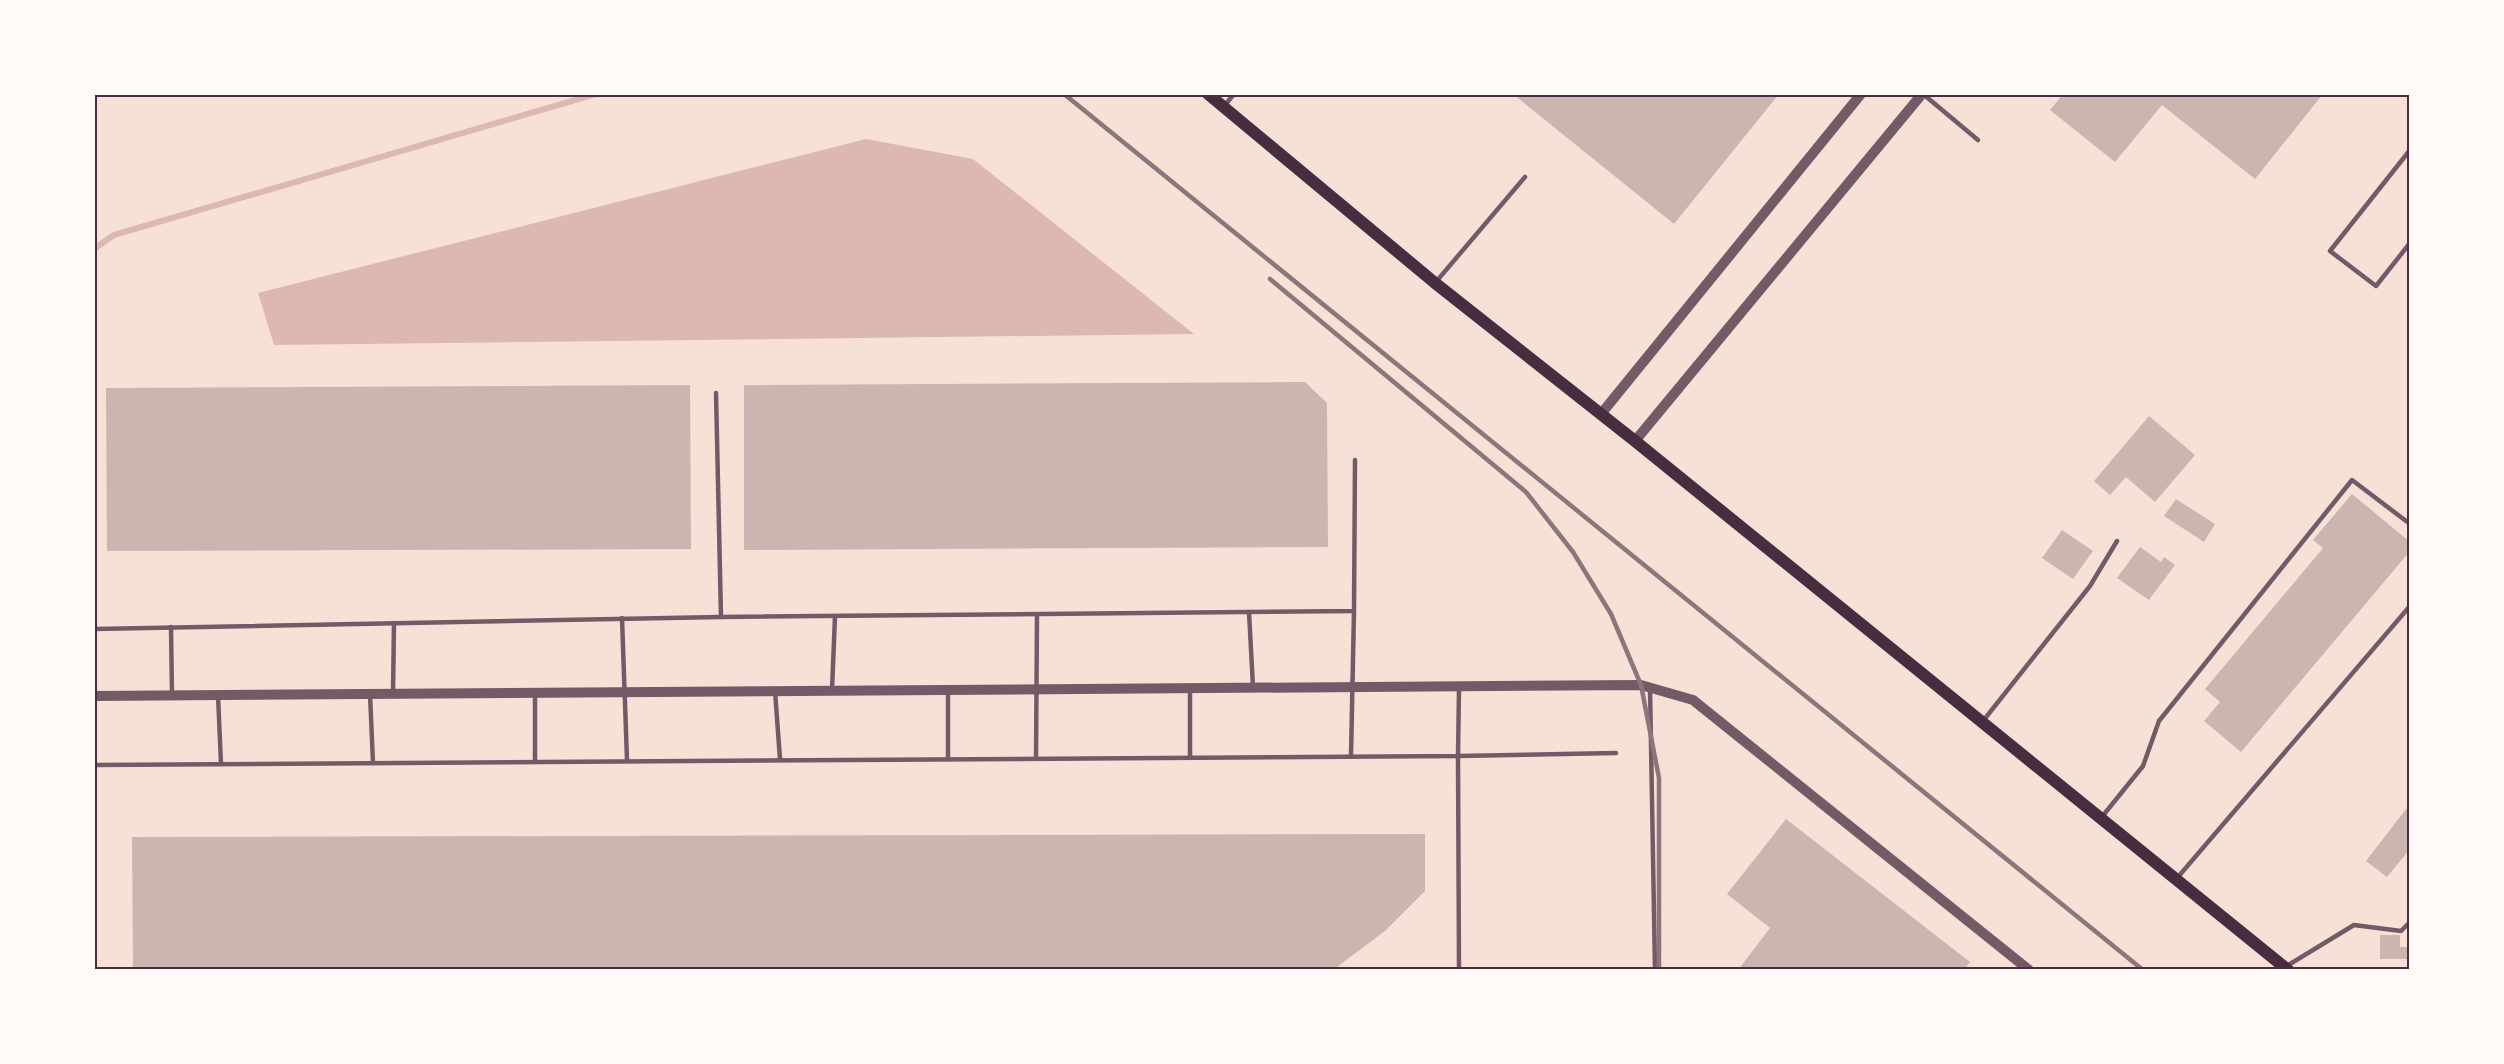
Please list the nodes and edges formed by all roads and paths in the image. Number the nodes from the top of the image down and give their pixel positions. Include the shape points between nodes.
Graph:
1 (1208, 94) edge
2 (1234, 94) edge
3 (1861, 94) edge
4 (1922, 94) edge
5 (1223, 107) junction
6 (1978, 140) dead end
7 (2409, 150) edge
8 (1525, 177) dead end
9 (2409, 243) edge
10 (1435, 283) junction
11 (716, 393) dead end
12 (1601, 414) junction
13 (1635, 441) junction
14 (1355, 460) dead end
15 (2409, 524) edge
16 (2117, 541) dead end
17 (2409, 606) edge
18 (1354, 611) junction
19 (1249, 612) junction
20 (1037, 614) junction
21 (835, 616) junction
22 (721, 617) junction
23 (622, 618) junction
24 (394, 623) junction
25 (171, 627) junction
26 (94, 628) edge
27 (1460, 685) junction
28 (1354, 686) junction
29 (1190, 687) junction
30 (1253, 687) junction
31 (1650, 687) junction
32 (948, 689) junction
33 (1037, 689) junction
34 (832, 690) junction
35 (776, 691) junction
36 (535, 692) junction
37 (626, 692) junction
38 (393, 693) junction
39 (370, 694) junction
40 (172, 695) junction
41 (218, 695) junction
42 (94, 696) edge
43 (1982, 722) junction
44 (1617, 753) dead end
45 (1351, 756) junction
46 (1458, 756) junction
47 (1190, 757) junction
48 (948, 758) junction
49 (1036, 758) junction
50 (780, 759) junction
51 (535, 760) junction
52 (627, 760) junction
53 (373, 763) junction
54 (221, 764) junction
55 (94, 765) edge
56 (2101, 818) junction
57 (2176, 879) junction
58 (2409, 921) edge
59 (2023, 968) edge
60 (2287, 968) edge
61 (1460, 969) edge
62 (1655, 969) edge

1 - 5 main road
2 - 5 lane
3 - 12 street
4 - 6 lane
4 - 13 street
5 - 10 main road
7 - 9 lane via 2330,250 2376,286
8 - 10 lane
10 - 12 main road
11 - 22 lane
12 - 13 main road
13 - 43 main road
14 - 18 lane
15 - 56 lane via 2352,480 2159,721 2143,766
16 - 43 lane via 2090,586
17 - 57 lane
18 - 19 lane
18 - 28 lane
19 - 20 lane
19 - 30 lane
20 - 21 lane
20 - 33 lane
21 - 22 lane
21 - 34 lane
22 - 23 lane
23 - 24 lane
23 - 37 lane
24 - 25 lane
24 - 38 lane
25 - 26 lane
25 - 40 lane
27 - 28 street
27 - 31 street
27 - 46 lane
28 - 30 street
28 - 45 lane
29 - 30 street
29 - 33 street
29 - 47 lane
31 - 59 street via 1693,700
31 - 62 lane
32 - 33 street
32 - 34 street
32 - 48 lane
33 - 49 lane
34 - 35 street
35 - 37 street
35 - 50 lane
36 - 37 street
36 - 38 street
36 - 51 lane
37 - 52 lane
38 - 39 street
39 - 41 street
39 - 53 lane
40 - 41 street
40 - 42 street
41 - 54 lane
43 - 56 main road
44 - 46 lane
45 - 46 lane
45 - 47 lane
46 - 61 lane
47 - 49 lane
48 - 49 lane
48 - 50 lane
50 - 52 lane
51 - 52 lane
51 - 53 lane
53 - 54 lane
54 - 55 lane
56 - 57 main road
57 - 60 main road
58 - 60 lane via 2401,931 2354,925

